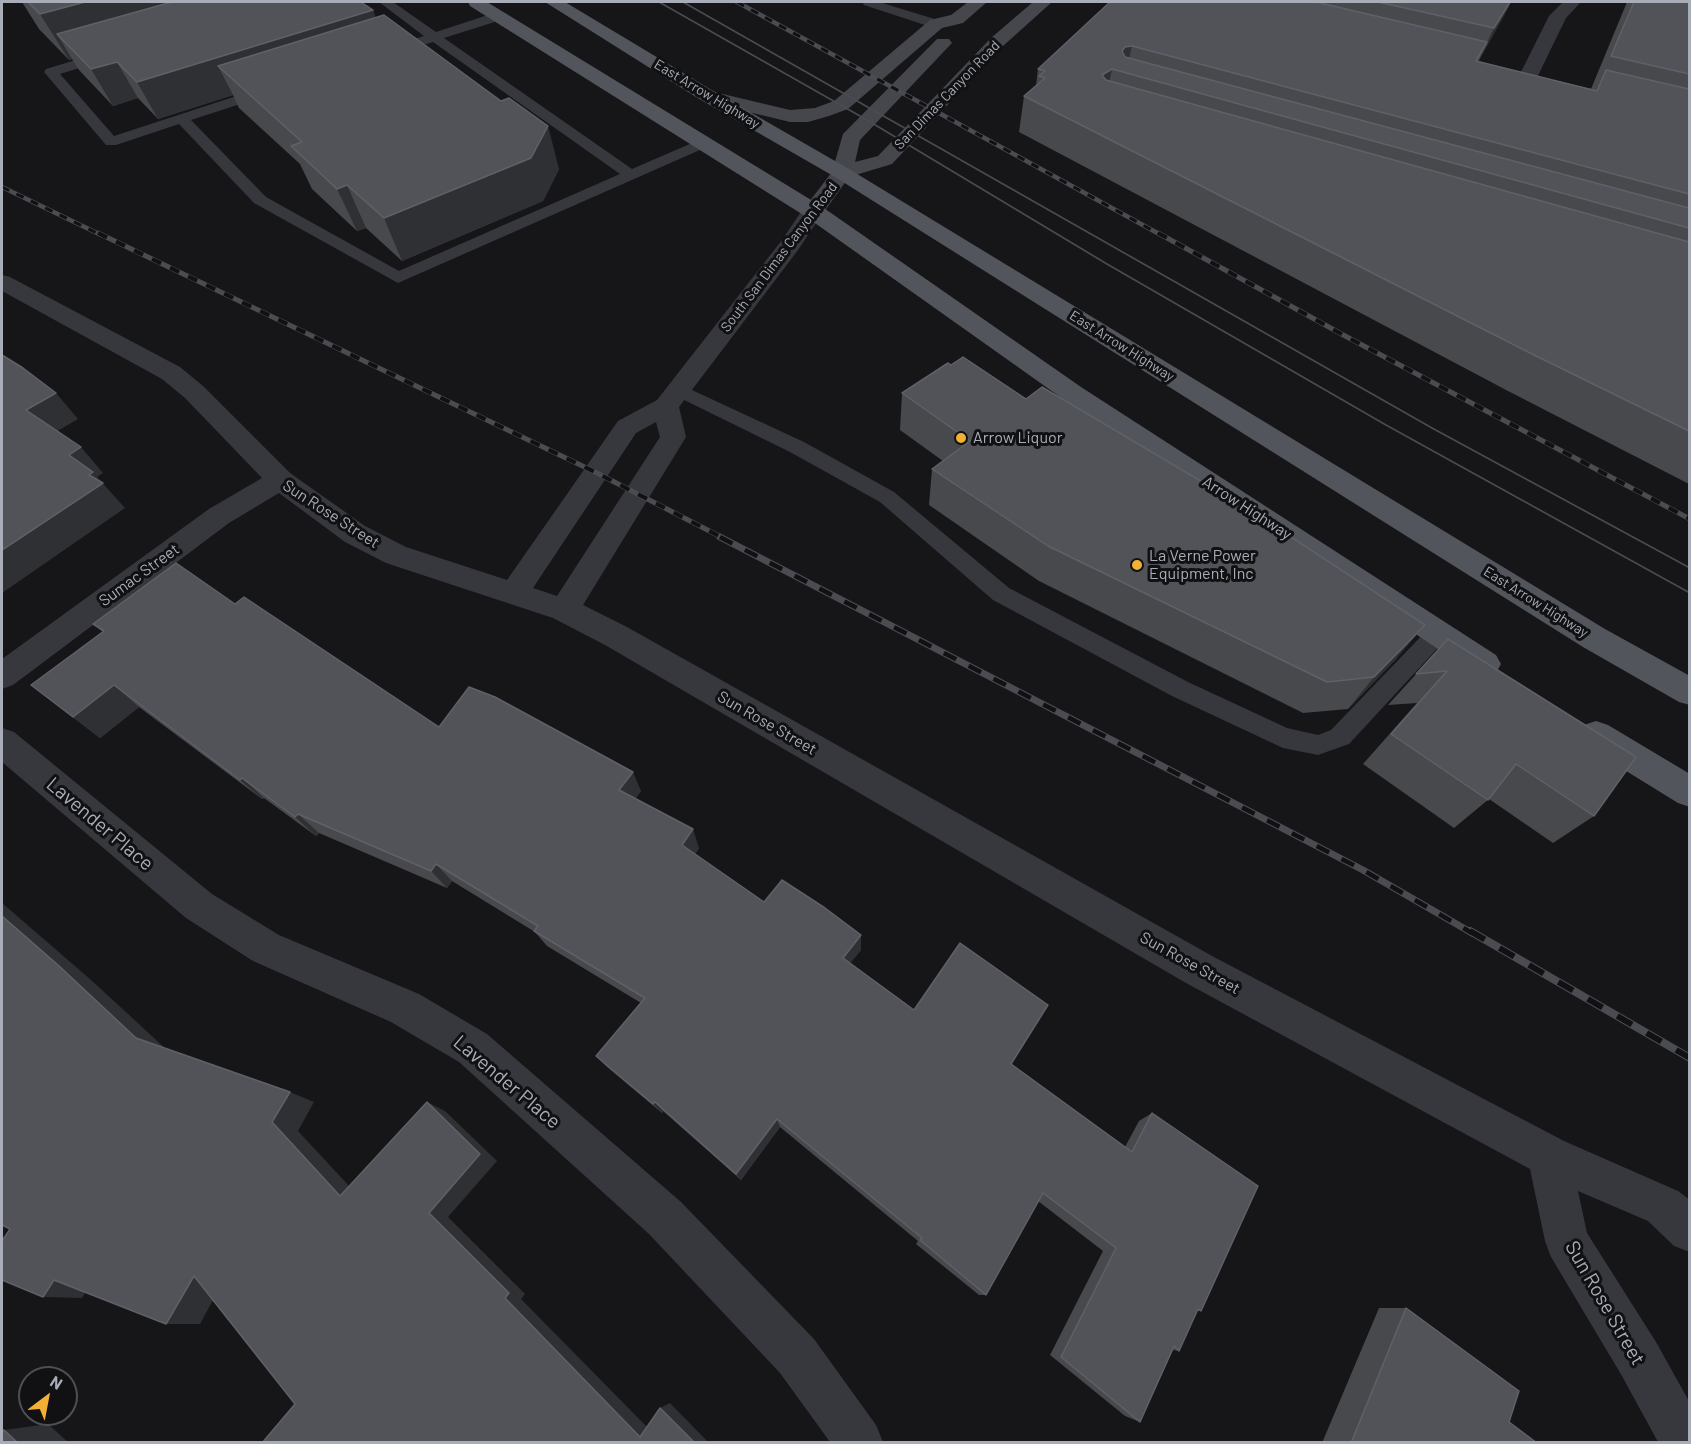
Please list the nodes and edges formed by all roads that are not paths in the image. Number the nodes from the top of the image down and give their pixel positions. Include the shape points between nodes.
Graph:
1 (385, 2) edge
2 (476, 2) edge
3 (554, 2) edge
4 (868, 2) edge
5 (978, 2) edge
6 (1043, 2) edge
7 (1572, 2) edge
8 (499, 16) junction
9 (957, 18) junction
10 (936, 24) junction
11 (436, 36) junction
12 (117, 52) edge
13 (372, 57) edge
14 (1502, 78) edge
15 (1525, 84) junction
16 (282, 86) edge
17 (1547, 89) edge
18 (710, 97) junction
19 (182, 118) junction
20 (704, 143) junction
21 (842, 173) junction
22 (631, 175) junction
23 (813, 211) junction
24 (2, 282) edge
25 (673, 398) junction
26 (280, 480) junction
27 (513, 594) junction
28 (564, 610) junction
29 (1438, 633) junction
30 (2, 676) edge
31 (1507, 678) edge
32 (1689, 692) edge
33 (1576, 723) edge
34 (2, 742) edge
35 (1689, 792) edge
36 (1549, 1155) junction
37 (1689, 1230) edge
38 (860, 1443) edge
39 (1682, 1443) edge

1 - 11 lane
2 - 8 main road
3 - 18 main road, East Arrow Highway
4 - 10 lane
5 - 9 main road, South San Dimas Canyon Road
6 - 21 main road, San Dimas Canyon Road via 997,42 885,160
7 - 15 street via 1558,16
8 - 11 lane
8 - 20 main road
9 - 10 main road
9 - 21 main road, South San Dimas Canyon Road via 958,30 850,138
10 - 18 main road via 841,105 822,112 790,116
11 - 13 lane
11 - 22 lane
12 - 19 lane via 51,72 111,142
14 - 15 main road
15 - 17 main road
16 - 19 lane
18 - 21 main road, East Arrow Highway
19 - 22 lane via 260,200 398,278
20 - 22 lane
20 - 23 main road
21 - 23 main road, South San Dimas Canyon Road
21 - 32 main road, East Arrow Highway via 1594,638
23 - 25 street, South San Dimas Canyon Road
23 - 29 main road, Arrow Highway via 1072,393
24 - 26 street, Sun Rose Street via 171,373
25 - 27 street, South San Dimas Canyon Road via 627,427
25 - 28 street via 673,436
25 - 29 lane via 797,447 887,497 1001,594 1180,689 1283,738 1318,745 1340,737
26 - 27 street, Sun Rose Street via 355,534 396,555
26 - 30 street, Sumac Street via 219,516
27 - 28 street, Sun Rose Street
28 - 36 street, Sun Rose Street via 1200,970
29 - 31 main road, Arrow Highway
33 - 35 main road
34 - 38 street, Lavender Place via 199,906 266,948 405,1008 473,1048 665,1218 797,1356
36 - 37 street, Sun Rose Street via 1663,1206
36 - 39 street, Sun Rose Street via 1567,1241 1639,1359

